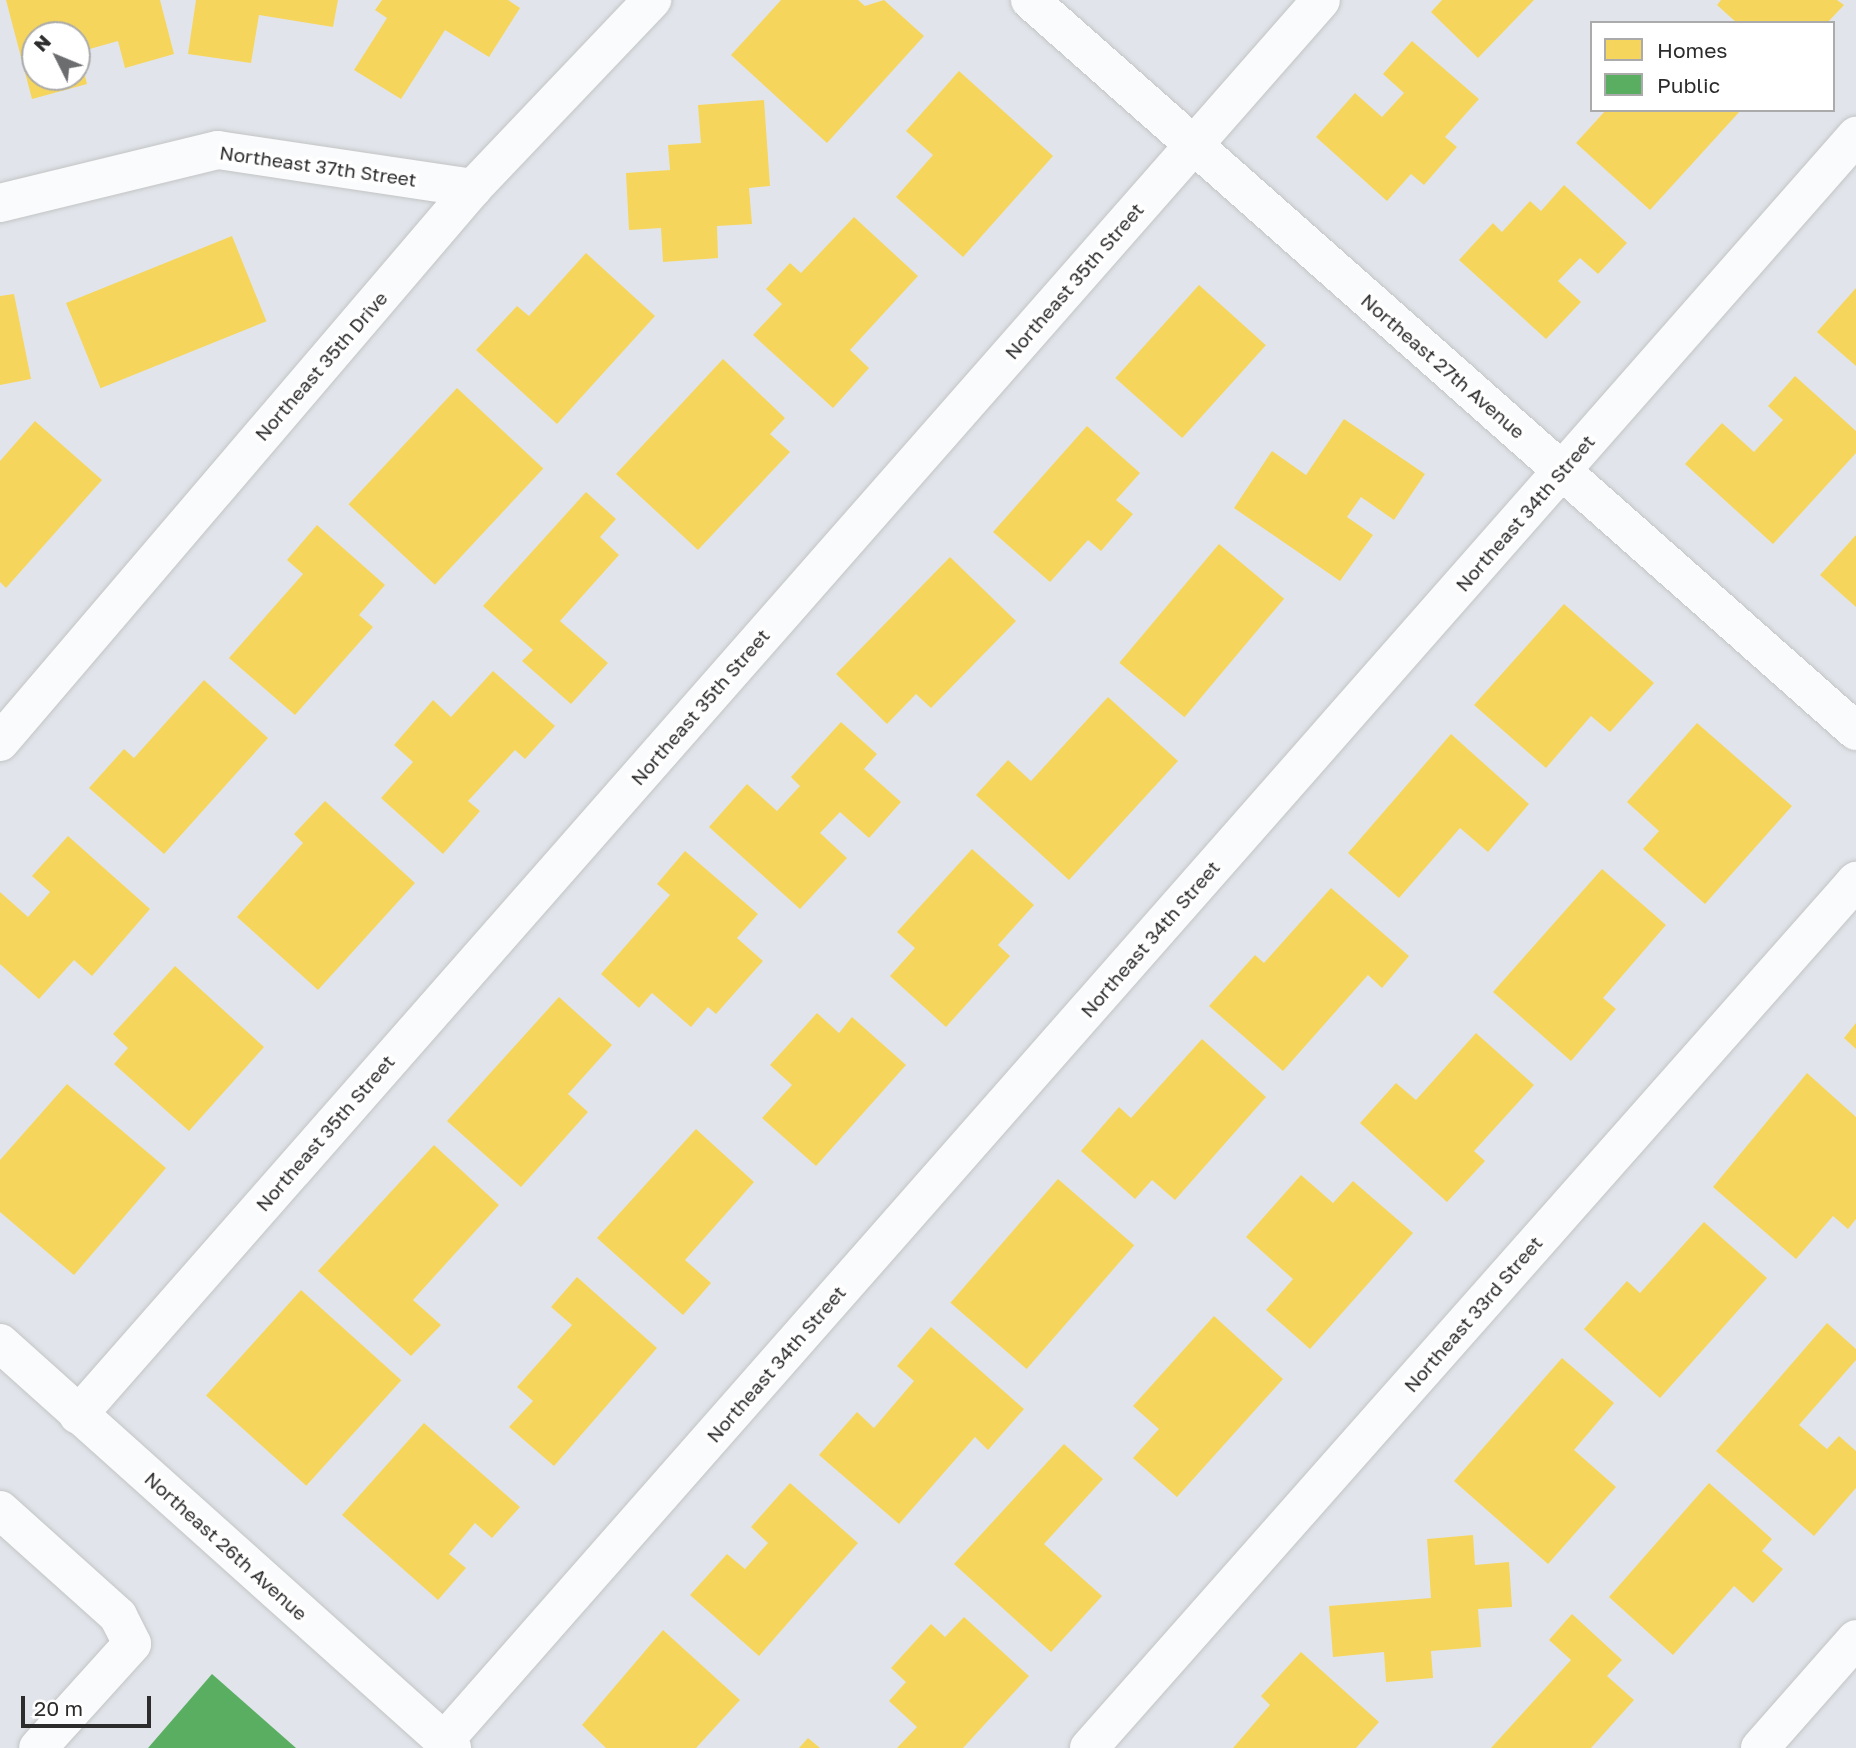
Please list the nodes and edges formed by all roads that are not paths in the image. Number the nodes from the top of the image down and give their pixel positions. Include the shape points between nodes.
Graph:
1 (652, 0) edge
2 (1030, 0) edge
3 (1321, 0) edge
4 (1856, 136) edge
5 (1194, 145) junction
6 (473, 188) junction
7 (0, 203) edge
8 (1562, 471) junction
9 (1856, 731) edge
10 (0, 741) edge
11 (1856, 881) edge
12 (0, 1343) edge
13 (78, 1415) junction
14 (0, 1510) edge
15 (1856, 1639) edge
16 (448, 1744) edge
17 (38, 1748) edge
18 (1089, 1748) edge
19 (1760, 1748) edge

1 - 6 street, Northeast 35th Drive
2 - 5 street, Northeast 27th Avenue
3 - 5 street, Northeast 35th Street
4 - 8 street, Northeast 34th Street
5 - 8 street, Northeast 27th Avenue
5 - 13 street, Northeast 35th Street
6 - 7 street, Northeast 37th Street via 218,150
6 - 10 street, Northeast 35th Drive
8 - 9 street, Northeast 27th Avenue
8 - 16 street, Northeast 34th Street
11 - 18 street, Northeast 33rd Street
12 - 13 street, Northeast 26th Avenue
13 - 16 street, Northeast 26th Avenue
14 - 17 street via 117,1616 132,1644
15 - 19 street

